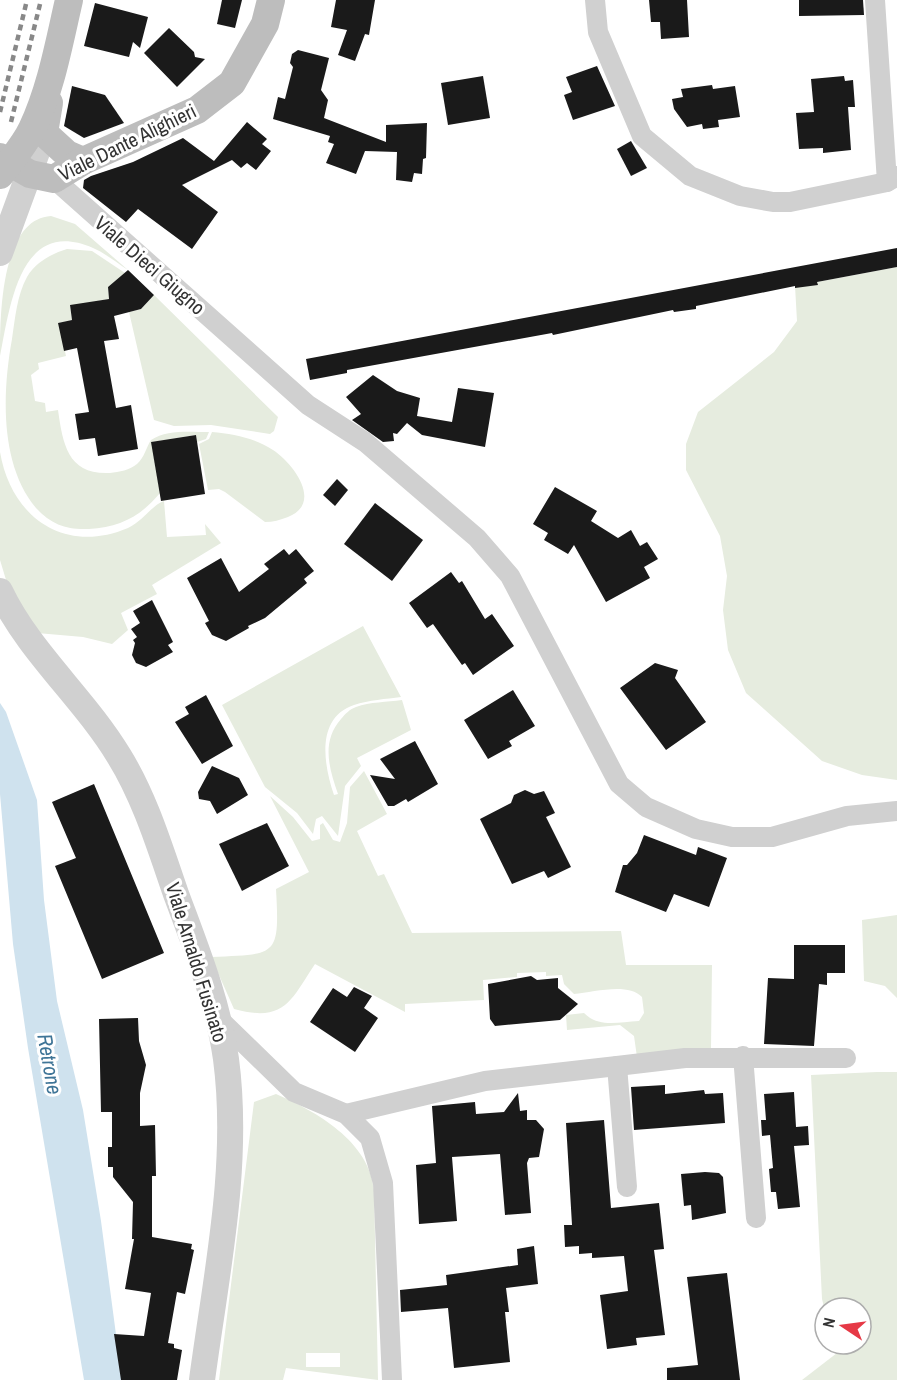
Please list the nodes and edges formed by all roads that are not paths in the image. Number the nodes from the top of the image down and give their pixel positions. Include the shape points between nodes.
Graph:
1 (69, 0) edge
2 (271, 0) edge
3 (595, 0) edge
4 (875, 0) edge
5 (55, 59) junction
6 (44, 133) junction
7 (83, 161) junction
8 (19, 170) edge
9 (892, 179) edge
10 (0, 253) edge
11 (0, 591) edge
12 (897, 812) edge
13 (218, 1018) junction
14 (743, 1056) junction
15 (846, 1058) dead end
16 (617, 1066) junction
17 (346, 1114) junction
18 (627, 1187) dead end
19 (756, 1218) dead end
20 (202, 1380) edge
21 (392, 1380) edge

1 - 5 main road
2 - 7 main road, Viale Dante Alighieri via 265,24 232,83 197,110
3 - 9 street via 598,32 642,136 690,176 740,196 773,202 790,202
4 - 9 street
5 - 6 main road, Viale Dante Alighieri
5 - 8 main road
6 - 7 main road via 67,154
6 - 8 street, Viale Dante Alighieri
7 - 8 main road, Viale Dante Alighieri
8 - 10 street
8 - 12 street, Viale Dieci Giugno via 248,350 308,405 366,441 477,538 510,576 619,784 646,807 696,829 732,837 772,837 847,816
11 - 13 street, Viale Arnaldo Fusinato via 26,634 94,719 130,776 154,832
13 - 17 street via 294,1092
13 - 20 street, Viale Arnaldo Fusinato via 230,1098 231,1140
14 - 15 street
14 - 16 street
14 - 19 street
16 - 17 street via 484,1081
16 - 18 street
17 - 21 street via 370,1138 383,1183

